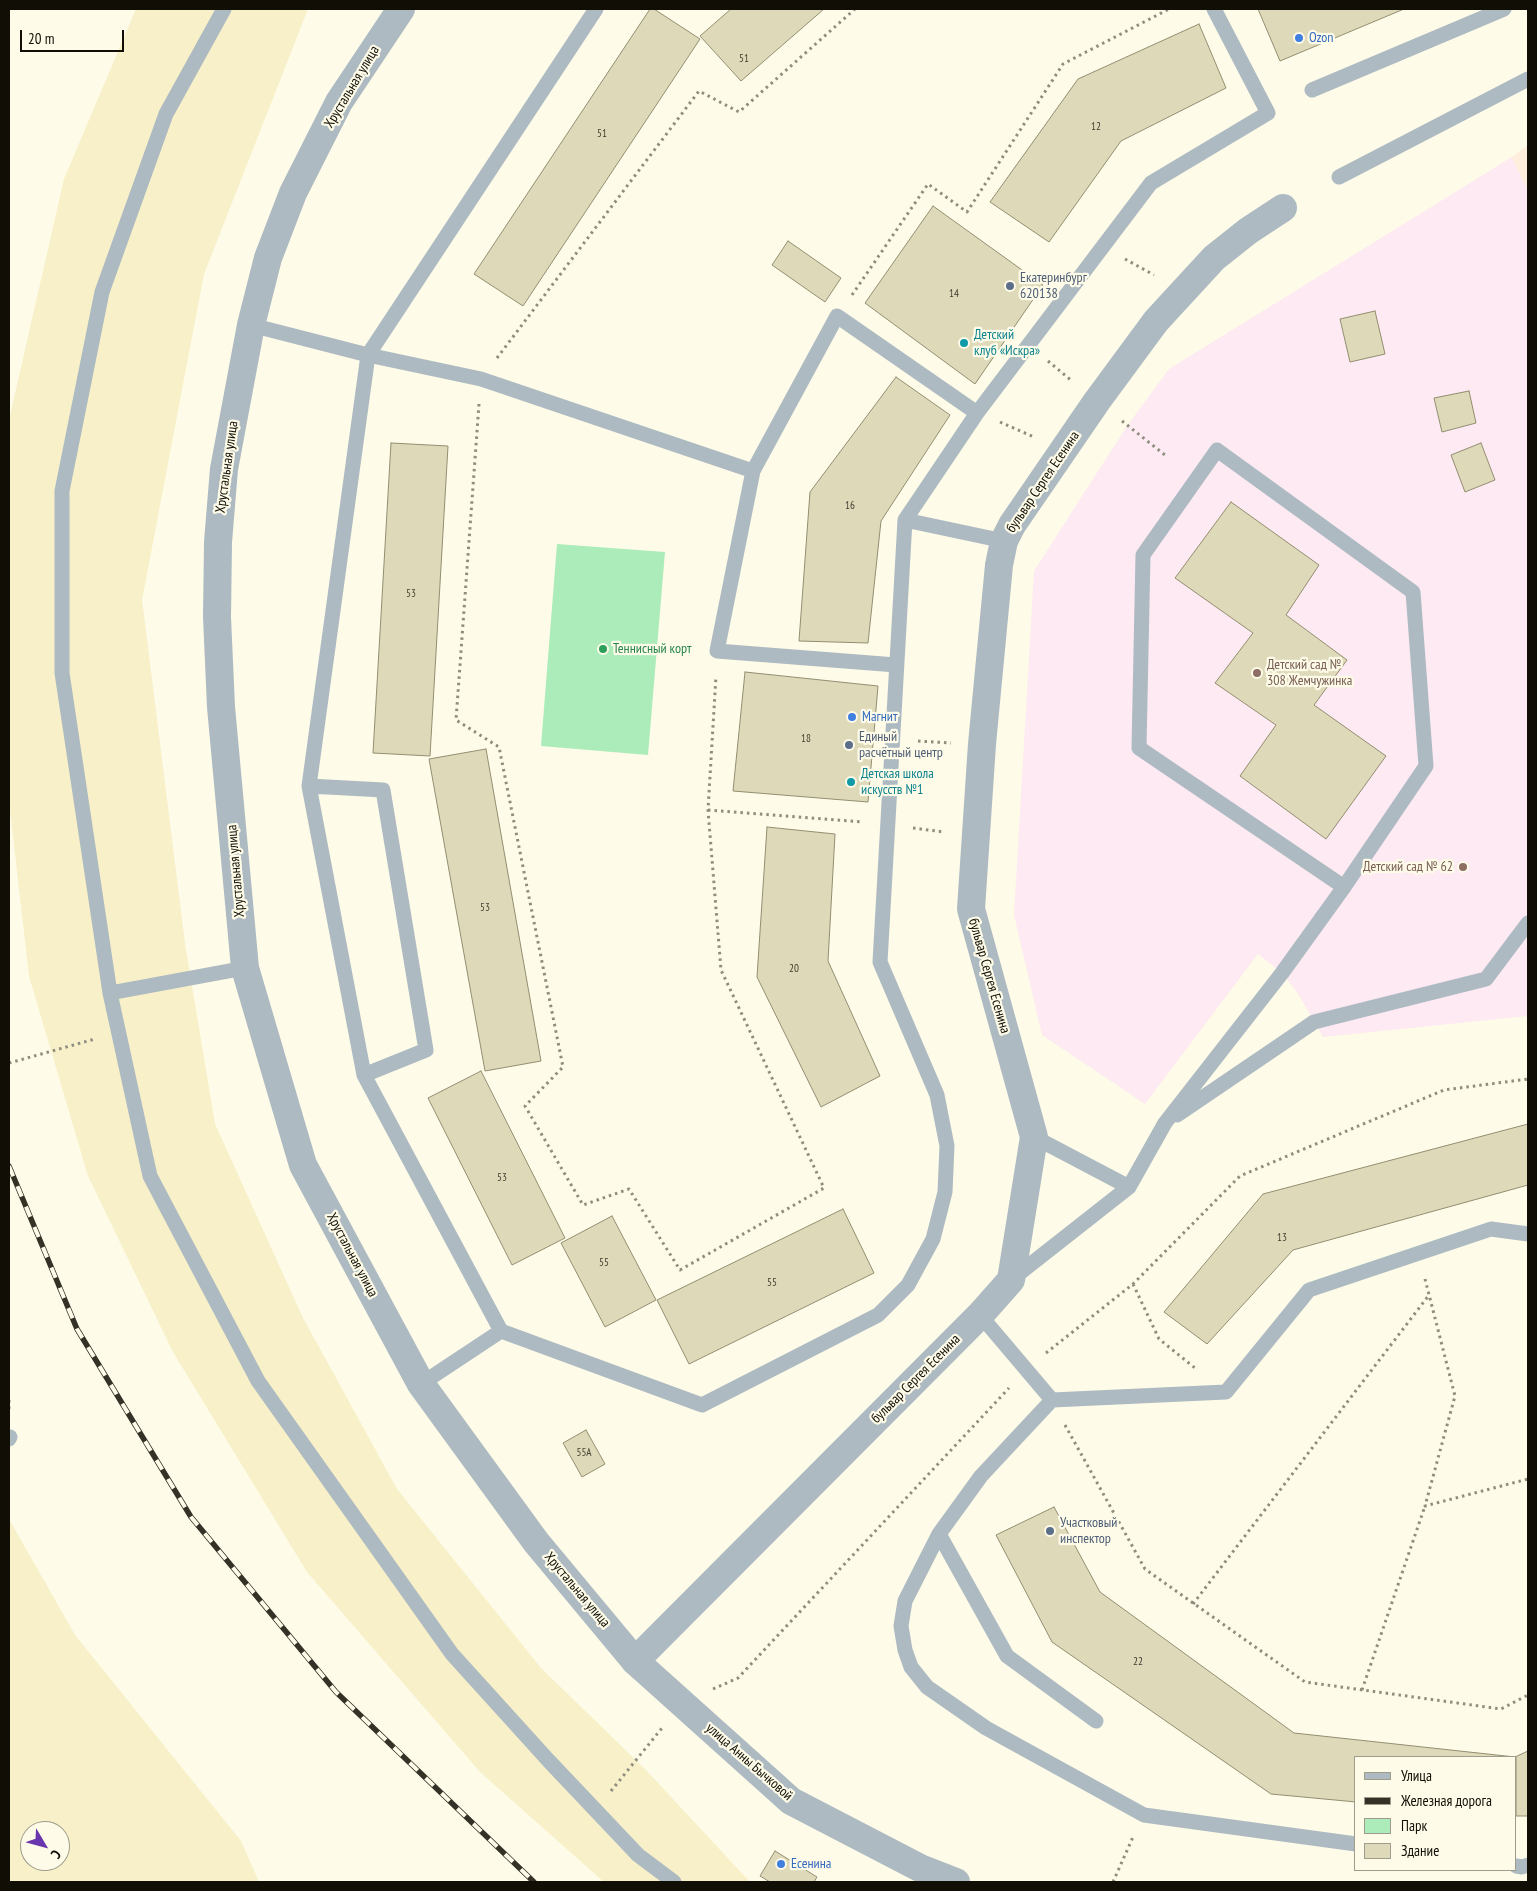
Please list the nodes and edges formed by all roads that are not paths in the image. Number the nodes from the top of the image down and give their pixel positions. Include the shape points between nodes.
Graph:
1 (224, 9) edge
2 (401, 9) edge
3 (596, 9) edge
4 (1214, 9) edge
5 (1504, 9) edge
6 (1528, 79) edge
7 (1312, 90) dead end
8 (1339, 177) dead end
9 (1283, 208) dead end
10 (251, 325) junction
11 (368, 355) junction
12 (977, 412) junction
13 (753, 470) junction
14 (905, 520) junction
15 (1004, 540) junction
16 (896, 665) junction
17 (309, 786) junction
18 (1344, 887) junction
19 (1528, 923) edge
20 (245, 968) junction
21 (110, 993) junction
22 (364, 1075) junction
23 (1165, 1123) junction
24 (1034, 1137) junction
25 (1129, 1187) junction
26 (1528, 1234) edge
27 (1011, 1280) junction
28 (980, 1315) junction
29 (501, 1331) junction
30 (421, 1384) junction
31 (1052, 1400) junction
32 (939, 1534) junction
33 (635, 1661) junction
34 (1096, 1721) dead end
35 (1354, 1844) edge
36 (674, 1882) edge
37 (956, 1882) edge

1 - 21 lane via 166,114 102,292 62,491 62,673
2 - 10 street, Хрустальная улица via 339,102 293,193 268,258
3 - 11 lane
4 - 12 lane via 1268,113 1151,183
5 - 7 lane
6 - 8 lane
9 - 15 street, бульвар Сергея Есенина via 1214,258 1156,321 1097,401
10 - 11 lane
10 - 20 street, Хрустальная улица via 224,470 218,542 217,617 221,707
11 - 13 lane via 481,379
11 - 17 lane
12 - 13 lane via 837,316
12 - 14 lane
13 - 16 lane via 717,651
14 - 15 lane
14 - 16 lane
15 - 24 street, бульвар Сергея Есенина via 982,744 971,909
16 - 29 lane via 880,962 937,1095 947,1146 945,1192 933,1239 908,1285 878,1315 702,1406
17 - 22 lane
17 - 22 lane via 382,790 426,1050
18 - 18 lane via 1139,748 1143,555 1217,450 1412,592 1426,766
18 - 23 lane via 1282,973
19 - 23 lane via 1486,979 1314,1022
20 - 21 lane
20 - 30 street, Хрустальная улица via 303,1165
21 - 36 lane via 150,1176 258,1381 452,1654 638,1854
22 - 29 lane
23 - 25 lane
24 - 25 lane
24 - 27 street, бульвар Сергея Есенина
25 - 27 lane
26 - 31 lane via 1491,1229 1309,1290 1226,1392
27 - 28 street, бульвар Сергея Есенина
28 - 31 lane
28 - 33 street, бульвар Сергея Есенина
29 - 30 lane
30 - 33 street, Хрустальная улица via 536,1542
31 - 32 lane via 981,1476
32 - 34 lane via 1007,1656
32 - 35 lane via 904,1601 901,1626 911,1668 927,1688 986,1728 1144,1815
33 - 37 street, улица Анны Бычковой via 791,1800 920,1868

